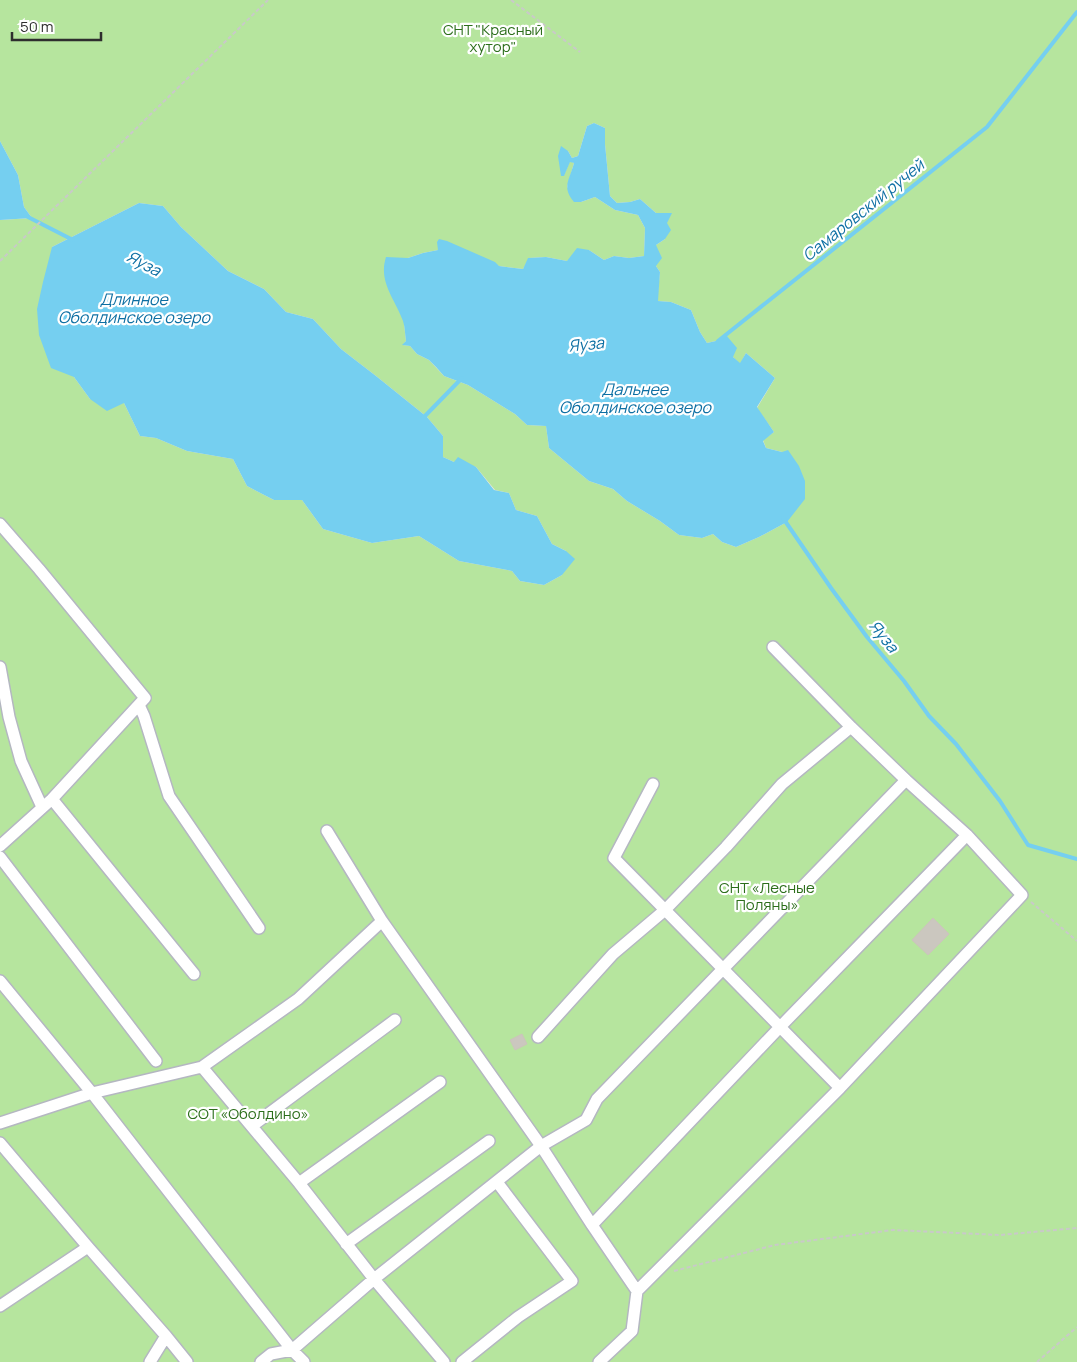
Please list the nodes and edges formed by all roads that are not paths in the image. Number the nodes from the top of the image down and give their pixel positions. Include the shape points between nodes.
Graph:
1 (0, 524) edge
2 (773, 647) dead end
3 (0, 667) edge
4 (139, 705) junction
5 (851, 727) junction
6 (906, 780) junction
7 (653, 784) dead end
8 (52, 799) junction
9 (42, 807) junction
10 (327, 831) dead end
11 (967, 835) junction
12 (0, 846) edge
13 (0, 857) edge
14 (665, 910) junction
15 (382, 921) junction
16 (259, 928) dead end
17 (722, 969) junction
18 (194, 974) dead end
19 (0, 981) edge
20 (395, 1020) dead end
21 (780, 1027) junction
22 (538, 1037) dead end
23 (156, 1061) dead end
24 (202, 1067) junction
25 (440, 1082) dead end
26 (840, 1088) junction
27 (92, 1093) junction
28 (0, 1123) edge
29 (252, 1126) junction
30 (489, 1140) dead end
31 (0, 1143) edge
32 (541, 1146) junction
33 (497, 1182) junction
34 (299, 1183) junction
35 (592, 1225) junction
36 (346, 1244) junction
37 (88, 1247) junction
38 (374, 1279) junction
39 (637, 1291) junction
40 (0, 1306) edge
41 (166, 1336) junction
42 (292, 1350) junction
43 (150, 1362) edge
44 (187, 1362) edge
45 (261, 1362) edge
46 (304, 1362) edge
47 (444, 1362) edge
48 (462, 1362) edge
49 (599, 1362) edge

1 - 4 lane via 145,698
2 - 5 lane
3 - 9 lane via 21,761
4 - 8 lane
4 - 16 lane via 169,796
5 - 6 lane
5 - 14 lane via 782,784
6 - 11 lane
6 - 17 lane
7 - 14 lane via 614,858
8 - 9 lane
8 - 18 lane
9 - 12 lane
10 - 15 lane
11 - 21 lane
11 - 26 lane via 1022,895
13 - 23 lane
14 - 17 lane
14 - 22 lane via 613,954
15 - 24 lane via 298,999
15 - 32 lane
17 - 21 lane
17 - 32 lane via 596,1099 586,1120
19 - 27 lane
20 - 29 lane
21 - 26 lane
21 - 35 lane
24 - 27 lane
24 - 29 lane
25 - 34 lane
26 - 39 lane
27 - 28 lane
27 - 42 lane
29 - 34 lane
30 - 36 lane
31 - 37 lane
32 - 33 lane
32 - 35 lane
33 - 38 lane
33 - 48 lane via 572,1282 518,1317
34 - 36 lane
35 - 39 lane
36 - 38 lane
37 - 40 lane
37 - 41 lane
38 - 42 lane
38 - 47 lane
39 - 49 lane via 632,1331
41 - 43 lane
41 - 44 lane
42 - 45 lane via 271,1354
42 - 46 lane

